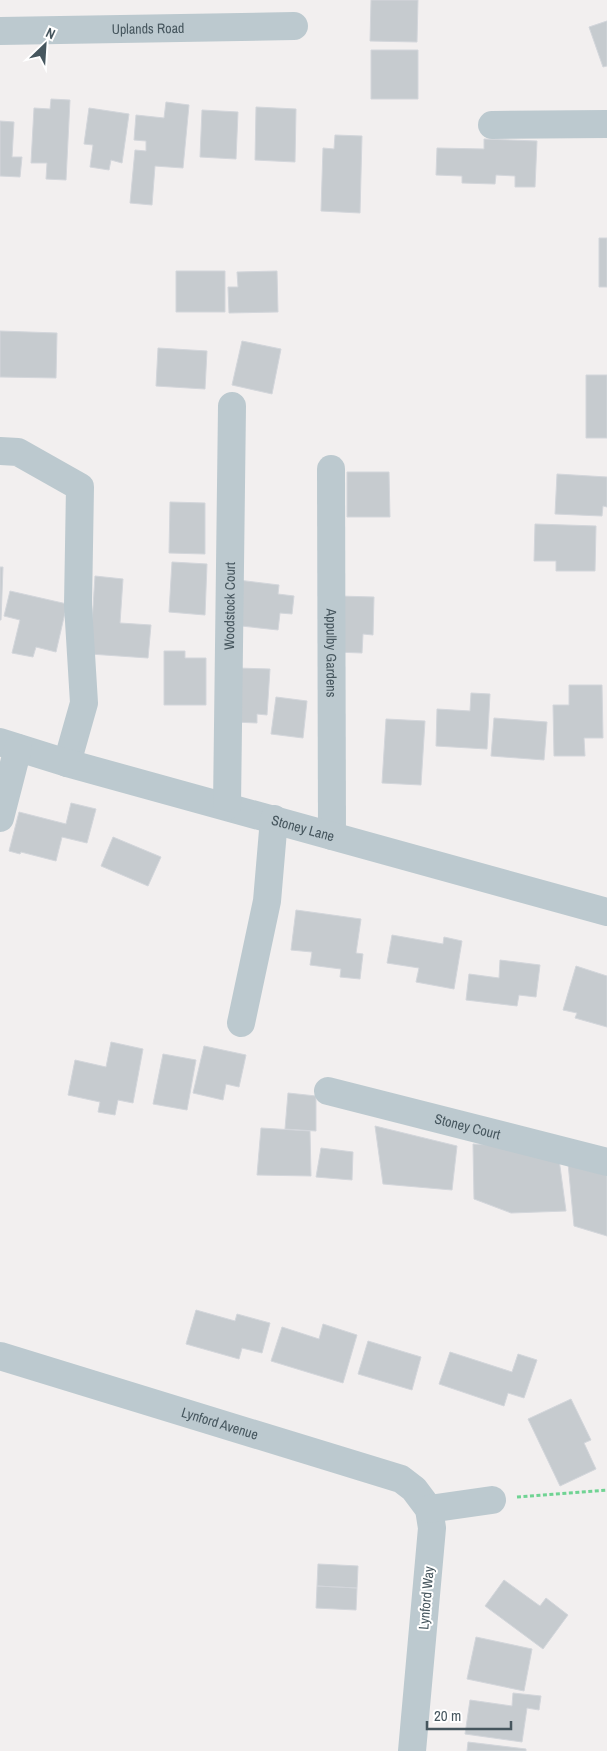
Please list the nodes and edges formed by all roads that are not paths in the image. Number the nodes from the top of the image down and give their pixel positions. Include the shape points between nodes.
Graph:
1 (294, 26) dead end
2 (0, 31) edge
3 (607, 124) edge
4 (492, 125) dead end
5 (232, 406) dead end
6 (0, 451) edge
7 (331, 469) dead end
8 (9, 745) edge
9 (67, 763) junction
10 (227, 806) junction
11 (0, 818) edge
12 (274, 819) junction
13 (332, 836) junction
14 (607, 912) edge
15 (241, 1023) dead end
16 (328, 1091) dead end
17 (607, 1162) edge
18 (0, 1356) edge
19 (492, 1500) road end
20 (429, 1509) junction
21 (412, 1751) edge

1 - 2 street, Uplands Road
3 - 4 street
5 - 10 street, Woodstock Court
6 - 9 street via 18,452 80,487 78,605 84,703
7 - 13 street, Appulby Gardens
8 - 9 street, Stoney Lane
8 - 11 street
9 - 10 street, Stoney Lane
10 - 12 street, Stoney Lane
12 - 13 street, Stoney Lane
12 - 15 street via 267,901
13 - 14 street, Stoney Lane
16 - 17 street, Stoney Court
18 - 20 street, Lynford Avenue via 401,1479 414,1489
19 - 20 street
20 - 21 street, Lynford Way via 432,1528

